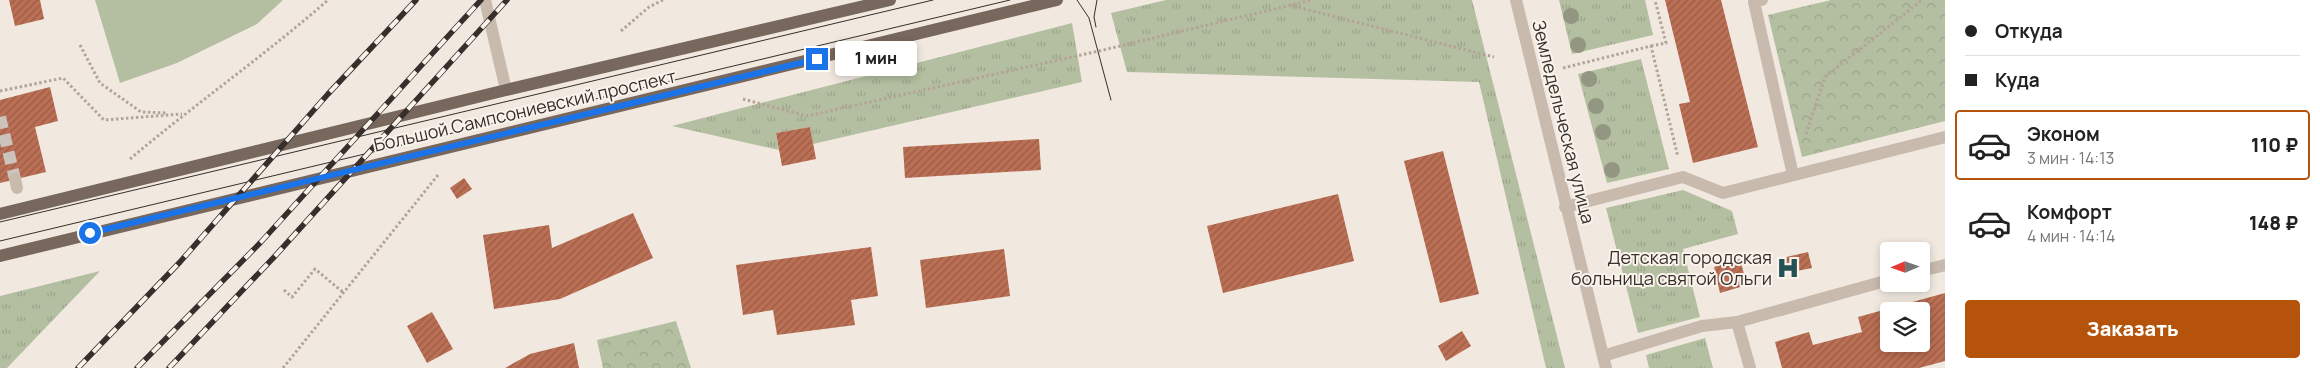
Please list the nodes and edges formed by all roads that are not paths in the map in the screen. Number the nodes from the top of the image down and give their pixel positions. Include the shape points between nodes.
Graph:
1 (485, 0) edge
2 (890, 0) edge
3 (1057, 0) edge
4 (1516, 0) edge
5 (1762, 0) edge
6 (506, 90) junction
7 (1945, 137) edge
8 (1793, 175) junction
9 (1566, 207) junction
10 (0, 214) edge
11 (0, 256) edge
12 (1945, 265) edge
13 (1930, 269) edge
14 (1880, 282) edge
15 (1737, 322) junction
16 (1605, 362) edge
17 (1750, 368) edge

1 - 6 street
2 - 6 main road, Большой Сампсониевский проспект
3 - 11 main road, Большой Сампсониевский проспект
4 - 9 street, Земледельческая улица
5 - 8 street via 1754,2
6 - 10 main road, Большой Сампсониевский проспект
7 - 8 street
8 - 9 street via 1723,193 1683,177
9 - 16 street, Земледельческая улица
12 - 13 street
14 - 15 street
15 - 16 street via 1702,326
15 - 17 street

